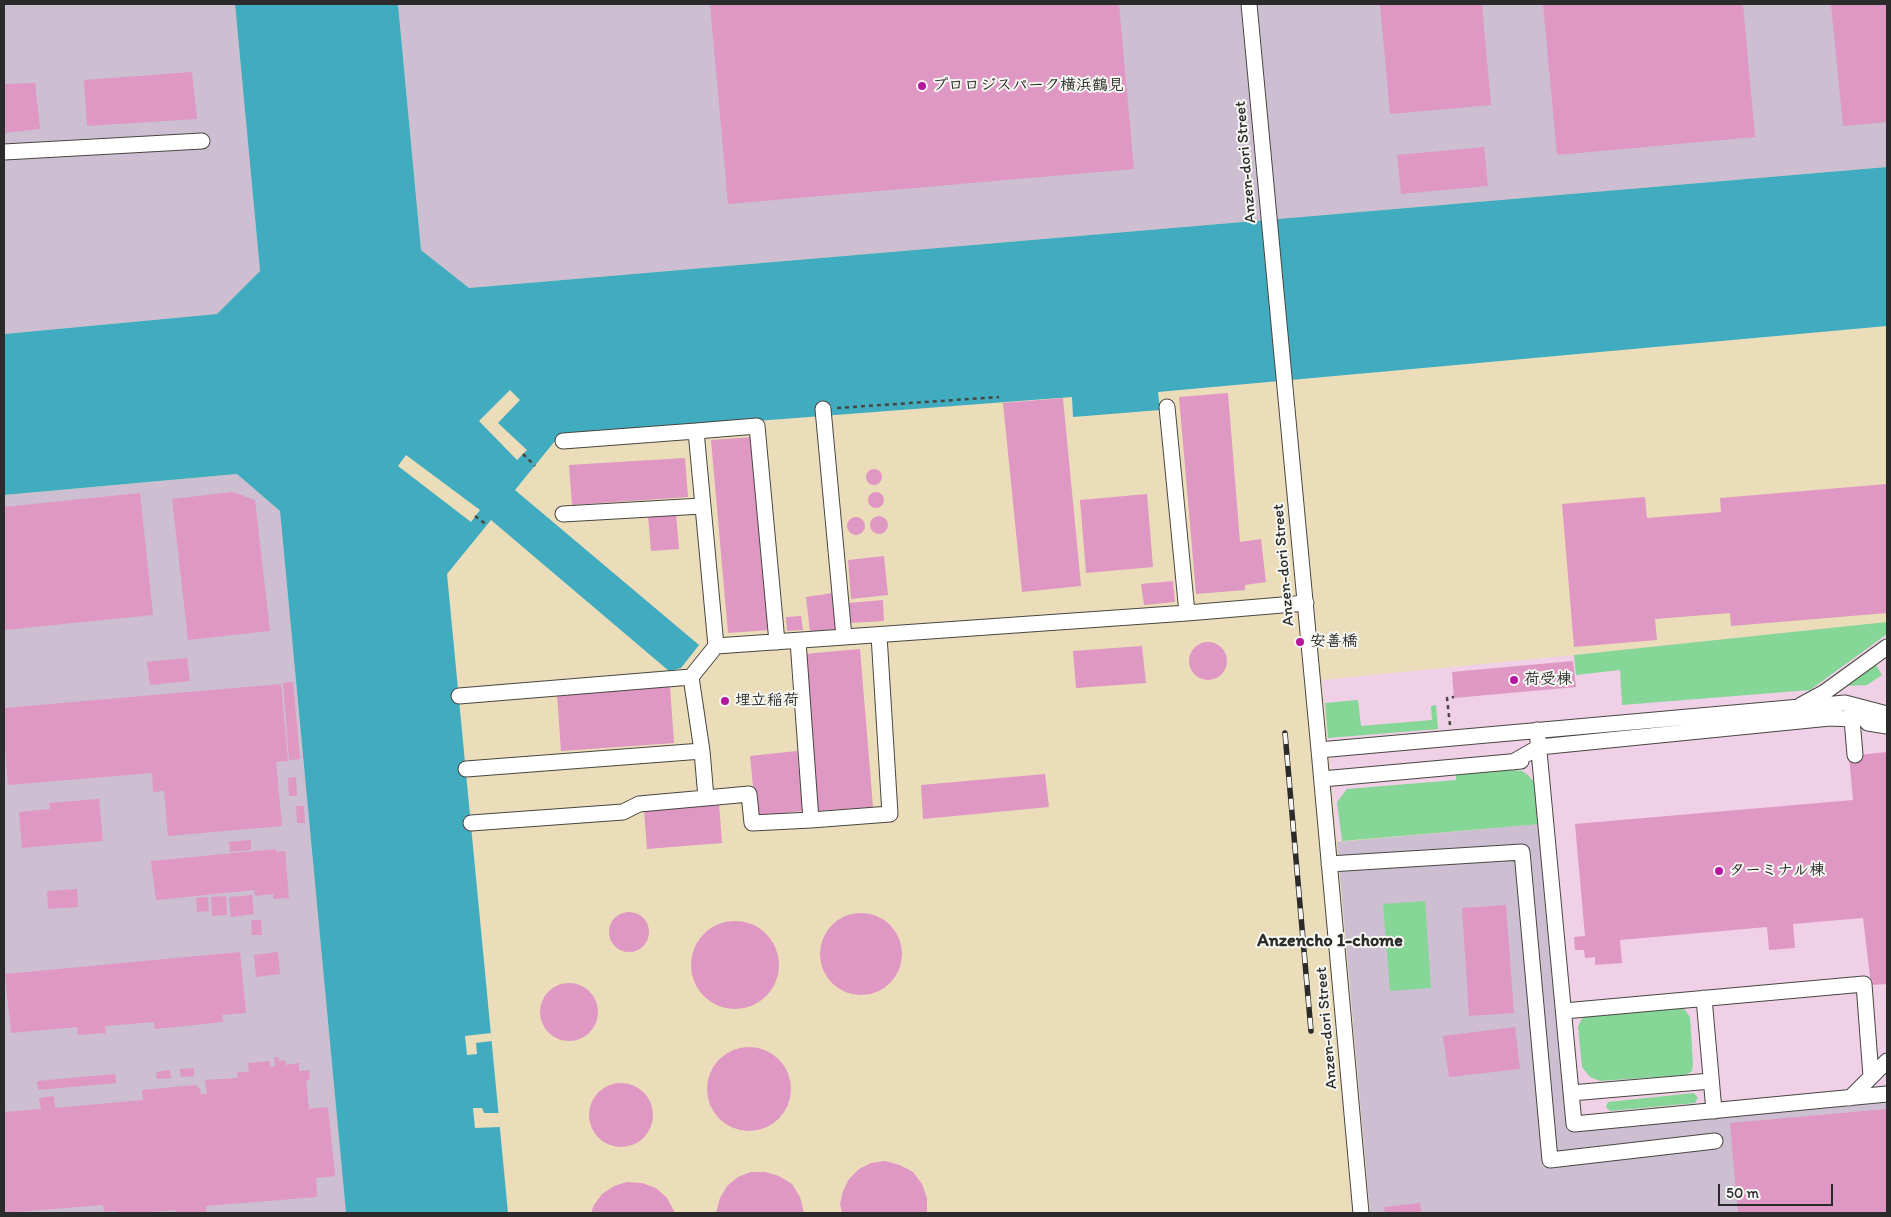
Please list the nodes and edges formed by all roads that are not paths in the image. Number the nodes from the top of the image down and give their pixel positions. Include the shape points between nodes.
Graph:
1 (1249, 4) edge
2 (202, 141) dead end
3 (4, 152) edge
4 (1168, 407) dead end
5 (823, 409) road end
6 (696, 431) junction
7 (563, 442) dead end
8 (702, 506) junction
9 (563, 514) dead end
10 (1306, 603) junction
11 (1187, 613) junction
12 (879, 635) junction
13 (844, 638) junction
14 (798, 641) junction
15 (777, 642) junction
16 (716, 646) junction
17 (1887, 647) edge
18 (691, 677) junction
19 (459, 696) dead end
20 (1845, 703) junction
21 (1796, 708) junction
22 (1887, 714) edge
23 (1887, 726) edge
24 (1537, 730) junction
25 (1320, 750) junction
26 (702, 752) junction
27 (1539, 753) junction
28 (1855, 755) dead end
29 (466, 769) dead end
30 (1322, 779) junction
31 (706, 798) junction
32 (811, 820) junction
33 (471, 823) dead end
34 (1329, 864) junction
35 (1704, 998) junction
36 (1564, 1011) junction
37 (1887, 1061) edge
38 (1871, 1076) junction
39 (1712, 1081) junction
40 (1571, 1094) junction
41 (1887, 1094) edge
42 (1850, 1098) junction
43 (1714, 1111) junction
44 (1715, 1141) dead end
45 (1361, 1213) edge

1 - 10 street, Anzen-dori Street
2 - 3 street
4 - 11 street
5 - 13 street
6 - 7 street
6 - 8 street
6 - 15 street via 757,426
8 - 9 street
8 - 16 street
10 - 11 street
10 - 25 street, Anzen-dori Street
11 - 12 street
12 - 13 street
12 - 32 street via 890,814
13 - 14 street
14 - 15 street
14 - 32 street
15 - 16 street
16 - 18 street
17 - 21 street via 1825,692
18 - 19 street
18 - 26 street
20 - 21 street
20 - 22 street
20 - 23 street via 1868,723
21 - 24 street
24 - 25 street
24 - 27 street
25 - 30 street, Anzen-dori Street
26 - 29 street
26 - 31 street
27 - 28 street via 1830,718 1852,719
27 - 30 street via 1513,762
27 - 36 street
30 - 34 street, Anzen-dori Street
31 - 32 street via 750,794 752,823
31 - 33 street via 640,804 623,812
34 - 44 street via 1522,852 1550,1160
34 - 45 street, Anzen-dori Street
35 - 36 street
35 - 38 street via 1864,984
35 - 39 street
36 - 40 street
37 - 38 street
38 - 42 street
39 - 40 street
39 - 43 street
40 - 43 street via 1574,1124
41 - 42 street
42 - 43 street

